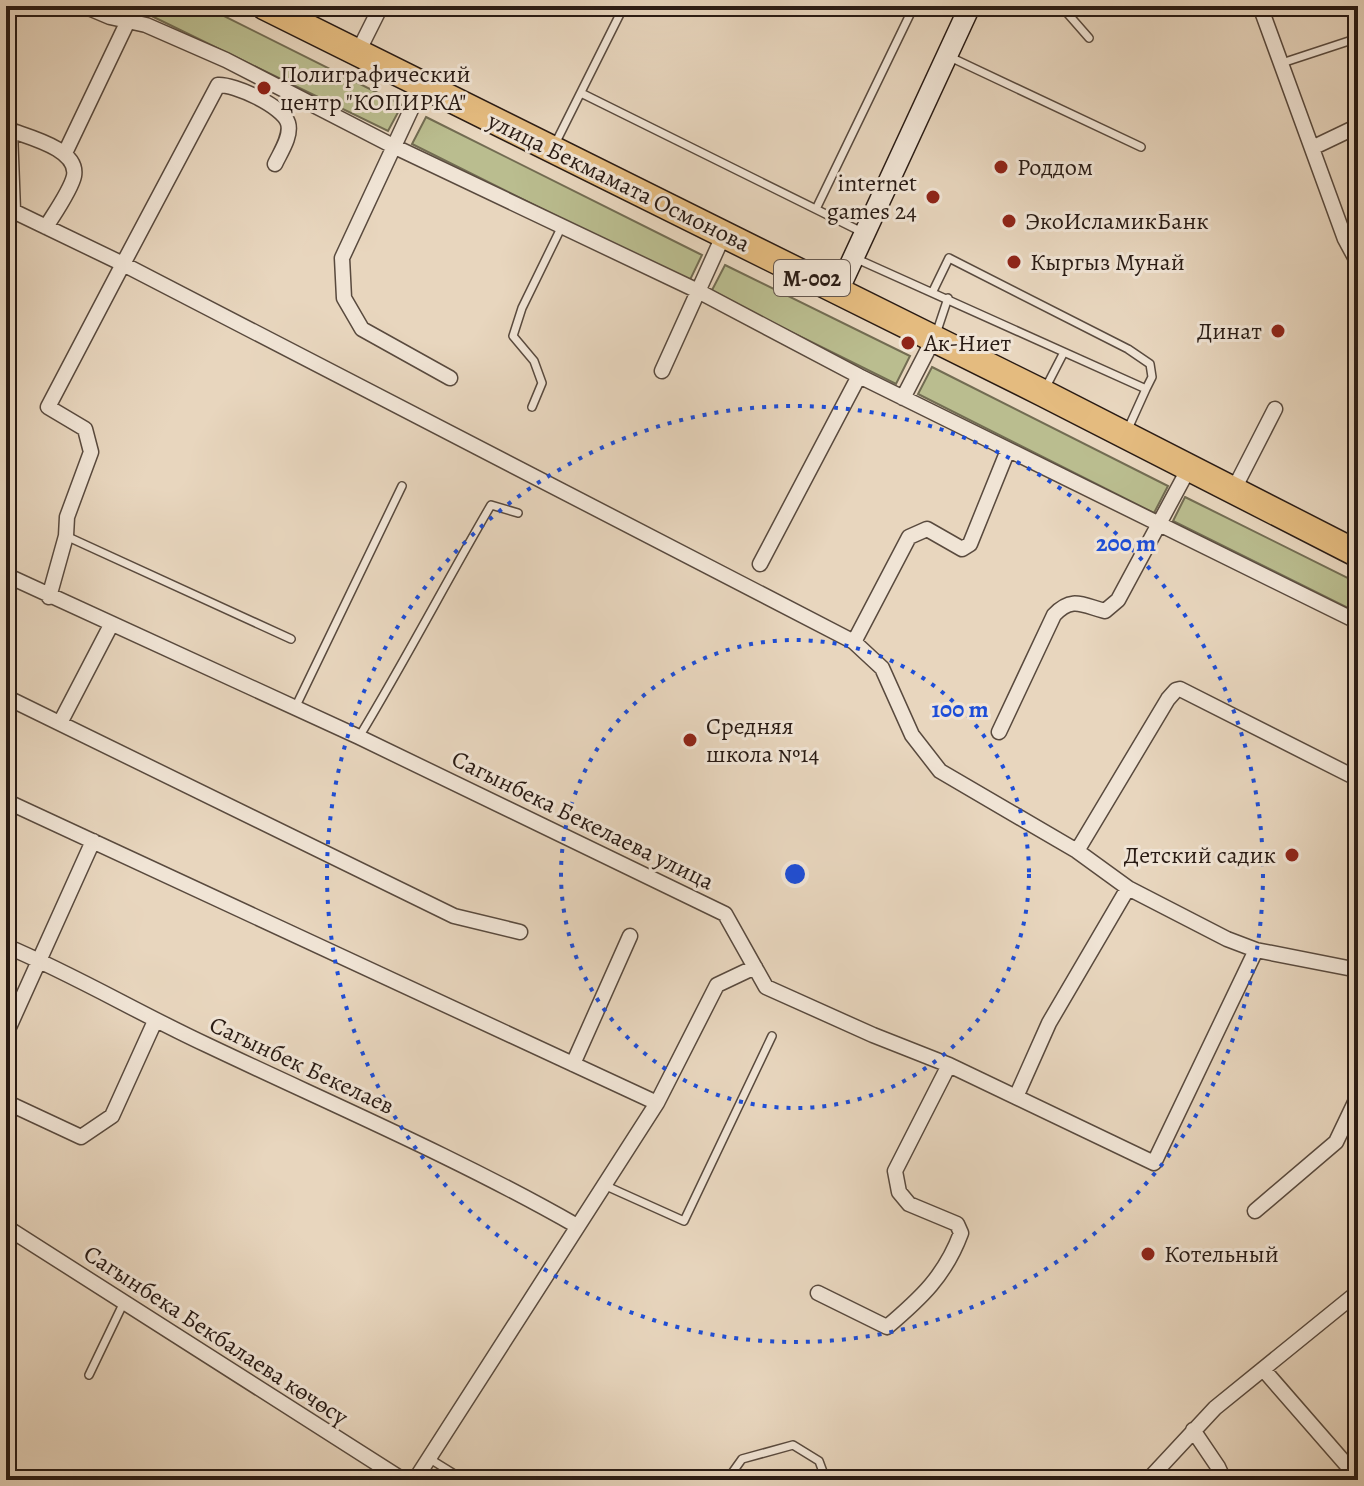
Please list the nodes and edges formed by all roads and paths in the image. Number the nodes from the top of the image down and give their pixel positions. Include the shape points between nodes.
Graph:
1 (84, 6) edge
2 (264, 6) edge
3 (381, 6) edge
4 (624, 6) edge
5 (914, 6) edge
6 (970, 6) edge
7 (1061, 6) edge
8 (1260, 6) edge
9 (128, 21) junction
10 (1089, 38) dead end
11 (1358, 38) edge
12 (358, 52) junction
13 (948, 56) junction
14 (1282, 63) junction
15 (423, 84) junction
16 (581, 93) junction
17 (1358, 126) edge
18 (8, 127) edge
19 (393, 146) junction
20 (1141, 147) dead end
21 (1312, 148) junction
22 (553, 149) junction
23 (65, 153) junction
24 (275, 164) dead end
25 (816, 209) junction
26 (562, 226) junction
27 (46, 227) junction
28 (724, 234) junction
29 (866, 234) junction
30 (1352, 235) edge
31 (855, 258) junction
32 (1358, 263) edge
33 (123, 264) junction
34 (698, 291) junction
35 (838, 291) junction
36 (933, 291) junction
37 (948, 298) junction
38 (934, 338) junction
39 (1063, 354) junction
40 (662, 371) dead end
41 (859, 376) junction
42 (450, 378) dead end
43 (1146, 389) junction
44 (1043, 393) junction
45 (903, 398) junction
46 (532, 407) dead end
47 (1275, 409) dead end
48 (1125, 434) junction
49 (1008, 450) junction
50 (1189, 468) junction
51 (402, 486) dead end
52 (1233, 491) junction
53 (518, 513) dead end
54 (1159, 525) junction
55 (66, 536) junction
56 (1358, 554) edge
57 (760, 564) dead end
58 (6, 575) edge
59 (49, 597) junction
60 (1358, 622) edge
61 (111, 625) junction
62 (291, 639) dead end
63 (854, 642) junction
64 (6, 697) edge
65 (295, 708) junction
66 (60, 723) junction
67 (999, 732) dead end
68 (359, 737) junction
69 (1358, 779) edge
70 (6, 801) edge
71 (93, 841) junction
72 (1077, 851) junction
73 (1128, 888) junction
74 (520, 932) dead end
75 (630, 936) dead end
76 (6, 946) edge
77 (1256, 950) junction
78 (40, 960) junction
79 (755, 967) junction
80 (1358, 970) edge
81 (155, 1021) junction
82 (6, 1034) edge
83 (772, 1036) dead end
84 (573, 1064) junction
85 (949, 1065) junction
86 (1358, 1096) edge
87 (1016, 1097) junction
88 (6, 1102) edge
89 (657, 1103) junction
90 (604, 1185) junction
91 (1255, 1211) dead end
92 (577, 1226) junction
93 (6, 1227) edge
94 (1358, 1292) edge
95 (818, 1293) dead end
96 (124, 1302) junction
97 (1263, 1369) junction
98 (89, 1375) dead end
99 (1193, 1430) junction
100 (428, 1458) junction
101 (1358, 1478) edge
102 (403, 1480) edge
103 (415, 1480) edge
104 (464, 1480) edge
105 (727, 1480) edge
106 (826, 1480) edge
107 (1148, 1480) edge
108 (1224, 1480) edge

1 - 9 street
2 - 12 highway, улица Бекмамата Осмонова / M-002
3 - 12 street
4 - 16 lane
5 - 25 lane
6 - 13 main road
7 - 10 lane
8 - 14 street
9 - 19 street via 226,60
9 - 23 street
11 - 14 lane
12 - 15 highway, улица Бекмамата Осмонова / M-002
13 - 20 lane
13 - 29 main road
14 - 21 street
15 - 19 street
15 - 22 highway, улица Бекмамата Осмонова / M-002
16 - 22 lane
16 - 25 lane
17 - 21 street
18 - 23 street
18 - 27 street via 13,211
19 - 26 street
19 - 42 street via 342,258 344,298 362,329
21 - 30 street
22 - 28 highway, улица Бекмамата Осмонова / M-002
23 - 27 street via 74,175
24 - 33 street via 288,136 288,122 279,109 228,84 218,85
25 - 29 lane
26 - 34 street
26 - 46 lane via 513,336 534,361 542,383
27 - 33 street
28 - 34 street
28 - 35 highway, улица Бекмамата Осмонова / M-002
29 - 31 main road
30 - 32 street
31 - 35 main road
31 - 36 lane
33 - 55 street via 48,407 85,429 91,452 67,517
33 - 63 street
34 - 40 street
34 - 41 street
35 - 38 highway, улица Бекмамата Осмонова / M-002
36 - 37 lane
36 - 43 lane via 949,258 1128,349 1150,364 1152,377
37 - 38 lane
37 - 39 lane
38 - 44 highway, улица Бекмамата Осмонова / M-002
38 - 45 street
39 - 43 lane
39 - 44 lane
41 - 45 street
41 - 57 street
43 - 48 lane
44 - 48 highway, улица Бекмамата Осмонова / M-002
45 - 49 street
47 - 52 street
48 - 50 highway, улица Бекмамата Осмонова / M-002
49 - 54 street
49 - 63 street via 970,544 962,549 927,529 909,537
50 - 52 highway, улица Бекмамата Осмонова / M-002
50 - 54 street
51 - 65 lane
52 - 56 highway, улица Бекмамата Осмонова / M-002
53 - 68 lane via 491,505
54 - 60 street
54 - 67 street via 1118,600 1105,611 1064,604 1054,615
55 - 59 street
55 - 62 lane
58 - 59 street, Сагынбека Бекелаева улица
59 - 61 street, Сагынбека Бекелаева улица
61 - 65 street, Сагынбека Бекелаева улица
61 - 66 street
63 - 72 street via 882,668 912,735 940,771
64 - 66 street
65 - 68 street, Сагынбека Бекелаева улица
66 - 74 street via 454,916
68 - 79 street, Сагынбека Бекелаева улица via 725,914
69 - 72 street via 1176,690
70 - 71 street
71 - 78 street
71 - 84 street
72 - 73 street
73 - 77 street
73 - 87 street via 1049,1023
75 - 84 street
76 - 78 street, Сагынбек Бекелаев
77 - 80 street
77 - 87 street, Сагынбека Бекелаева улица via 1154,1163
78 - 81 street, Сагынбек Бекелаев
78 - 82 street
79 - 85 street, Сагынбека Бекелаева улица via 766,987
79 - 89 street via 717,985
81 - 88 street via 112,1116 81,1137
81 - 92 street, Сагынбек Бекелаев via 512,1189
83 - 90 lane via 684,1221
84 - 89 street
85 - 87 street, Сагынбека Бекелаева улица
85 - 95 street via 895,1171 899,1192 909,1204 957,1224 961,1233 951,1260 922,1298 887,1327
86 - 91 street via 1336,1142
89 - 90 street
90 - 92 street
92 - 100 street
93 - 96 street, Сагынбека Бекбалаева көчөсү
94 - 97 street
96 - 98 lane
96 - 102 street, Сагынбека Бекбалаева көчөсү
97 - 99 street
97 - 101 street
99 - 107 street
99 - 108 street
100 - 103 street
100 - 104 lane
105 - 106 lane via 742,1459 793,1445 819,1461

